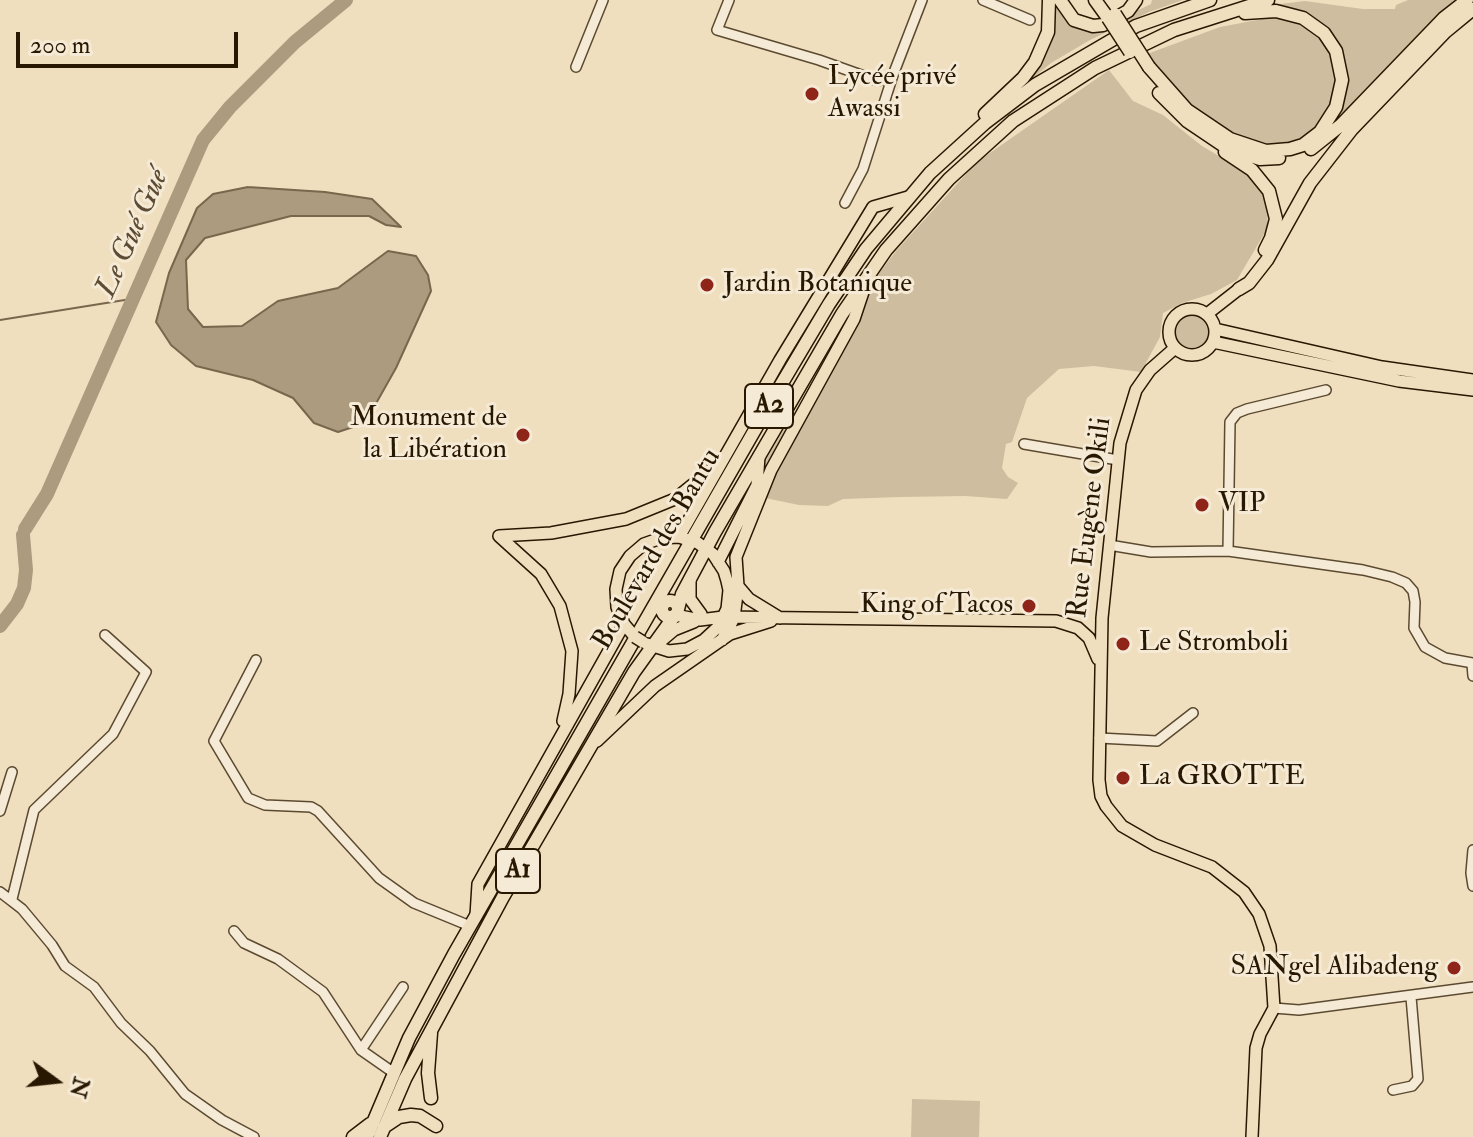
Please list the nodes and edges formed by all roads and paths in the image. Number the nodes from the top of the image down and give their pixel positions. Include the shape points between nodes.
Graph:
1 (603, 0) edge
2 (729, 0) edge
3 (922, 0) edge
4 (983, 0) edge
5 (1049, 0) edge
6 (1060, 0) edge
7 (1095, 0) edge
8 (1105, 0) edge
9 (1136, 0) edge
10 (1210, 0) edge
11 (1268, 0) edge
12 (1467, 0) edge
13 (1473, 9) edge
14 (1112, 16) junction
15 (1030, 20) dead end
16 (1180, 28) junction
17 (576, 67) dead end
18 (1146, 69) junction
19 (893, 75) junction
20 (1208, 136) junction
21 (918, 186) junction
22 (908, 197) junction
23 (845, 203) dead end
24 (869, 274) junction
25 (1239, 289) junction
26 (1207, 314) junction
27 (1215, 329) junction
28 (1213, 342) junction
29 (1175, 348) junction
30 (1473, 380) edge
31 (1326, 390) dead end
32 (1473, 390) edge
33 (1024, 444) dead end
34 (759, 454) junction
35 (723, 460) junction
36 (1118, 460) junction
37 (693, 542) junction
38 (1109, 545) junction
39 (1228, 551) junction
40 (718, 562) junction
41 (691, 577) junction
42 (738, 586) junction
43 (669, 608) junction
44 (700, 617) junction
45 (724, 617) junction
46 (780, 618) junction
47 (1102, 618) junction
48 (624, 624) junction
49 (643, 624) joint
50 (1078, 628) junction
51 (105, 635) dead end
52 (721, 640) junction
53 (643, 642) junction
54 (256, 660) dead end
55 (1100, 664) junction
56 (1473, 664) edge
57 (634, 672) junction
58 (1473, 676) edge
59 (1193, 713) dead end
60 (561, 731) junction
61 (1099, 738) junction
62 (575, 741) junction
63 (588, 750) junction
64 (12, 772) dead end
65 (0, 811) edge
66 (1473, 850) edge
67 (1473, 886) edge
68 (0, 892) edge
69 (12, 899) junction
70 (473, 921) junction
71 (234, 931) dead end
72 (403, 987) dead end
73 (1473, 987) edge
74 (1411, 997) junction
75 (1274, 1008) junction
76 (432, 1026) junction
77 (361, 1050) junction
78 (394, 1073) junction
79 (1393, 1090) dead end
80 (431, 1098) dead end
81 (436, 1126) dead end
82 (379, 1129) edge
83 (254, 1137) edge
84 (353, 1137) edge
85 (367, 1137) edge
86 (1252, 1137) edge

1 - 17 street
2 - 19 street via 717,30 874,80
3 - 19 street
4 - 15 street
5 - 21 highway via 1048,32 1035,62 941,155
6 - 9 highway via 1074,20 1093,26 1128,11
7 - 14 highway
8 - 14 highway
10 - 21 highway, Boulevard des Bantu / A2 via 1156,17 1058,70 1006,107
11 - 16 highway
12 - 20 highway via 1309,150 1260,159
13 - 25 highway via 1352,129 1310,183 1267,260
14 - 18 highway, bridge
16 - 18 highway via 1262,11 1308,21 1329,38 1339,61 1341,86 1333,114 1303,145 1260,150 1202,122
16 - 24 highway, Boulevard des Bantu / A2 via 1051,95 992,137 926,204
18 - 20 highway via 1171,107
19 - 23 street via 863,169
20 - 25 highway via 1259,176 1275,209 1271,238
21 - 22 highway, Boulevard des Bantu / A2
22 - 35 main road via 873,207
22 - 37 highway, Boulevard des Bantu / A2 via 844,281
24 - 34 highway, Boulevard des Bantu / A2
24 - 42 main road via 854,319 771,470 736,557
25 - 26 main road
26 - 27 main road
26 - 29 main road via 1194,308 1175,315 1169,328
27 - 28 main road
27 - 30 main road via 1382,367
28 - 29 main road via 1195,355
28 - 32 main road
29 - 36 main road, Rue Eugène Okili via 1136,390
31 - 39 street via 1247,409 1230,422
33 - 36 street
34 - 37 highway, Boulevard des Bantu / A2
34 - 40 main road via 757,485
35 - 37 main road
35 - 60 main road via 675,499 626,519 499,536 541,574 560,606 572,651
36 - 38 main road, Rue Eugène Okili
37 - 40 main road
37 - 41 highway, Boulevard des Bantu / A2
37 - 43 highway via 670,588
37 - 48 main road via 661,538 630,556 616,589
37 - 49 highway, Boulevard des Bantu / A2
38 - 39 street via 1151,552
38 - 47 main road, Rue Eugène Okili
39 - 56 street via 1363,570 1406,583 1413,591 1418,640 1445,658
40 - 45 main road via 729,590
41 - 43 highway, Boulevard des Bantu / A2
41 - 44 main road via 690,599
42 - 45 main road
42 - 46 main road
43 - 44 main road
43 - 53 highway, Boulevard des Bantu / A1
43 - 62 highway
44 - 45 main road
44 - 57 main road via 669,633
45 - 46 main road
45 - 52 main road
45 - 53 main road via 704,640 687,649 669,651
46 - 50 main road via 1047,621
46 - 52 main road
47 - 50 main road
47 - 55 main road, Rue Eugène Okili
48 - 53 main road
48 - 60 main road
49 - 53 highway, Boulevard des Bantu / A1
50 - 55 main road via 1089,638
51 - 69 street via 146,672 113,734 34,810
52 - 63 main road via 655,686
53 - 57 highway, Boulevard des Bantu / A1
53 - 62 highway, Boulevard des Bantu / A1
54 - 70 street via 214,741 248,798 265,805 311,807 385,883 414,903
55 - 61 main road, Rue Eugène Okili
56 - 58 street
57 - 63 highway, Boulevard des Bantu / A1
59 - 61 street via 1157,741
60 - 70 main road via 478,884
61 - 75 main road, Rue Eugène Okili via 1101,796 1113,817 1144,839 1212,867 1251,901 1270,946
62 - 70 highway, Boulevard des Bantu / A1
63 - 76 highway, Boulevard des Bantu / A1
64 - 65 street
66 - 67 street
68 - 69 street
69 - 83 street via 65,966 100,994 185,1094
70 - 78 highway, Boulevard des Bantu / A1
71 - 77 street via 244,943 278,959 323,992
72 - 77 street
73 - 74 street
74 - 75 street
74 - 79 street via 1418,1079
75 - 86 main road via 1256,1048
76 - 80 highway
76 - 82 highway, Boulevard des Bantu / A1
77 - 78 street
78 - 82 highway, Boulevard des Bantu / A1
81 - 82 highway via 411,1115
82 - 84 highway
82 - 85 highway, Boulevard des Bantu / A1

